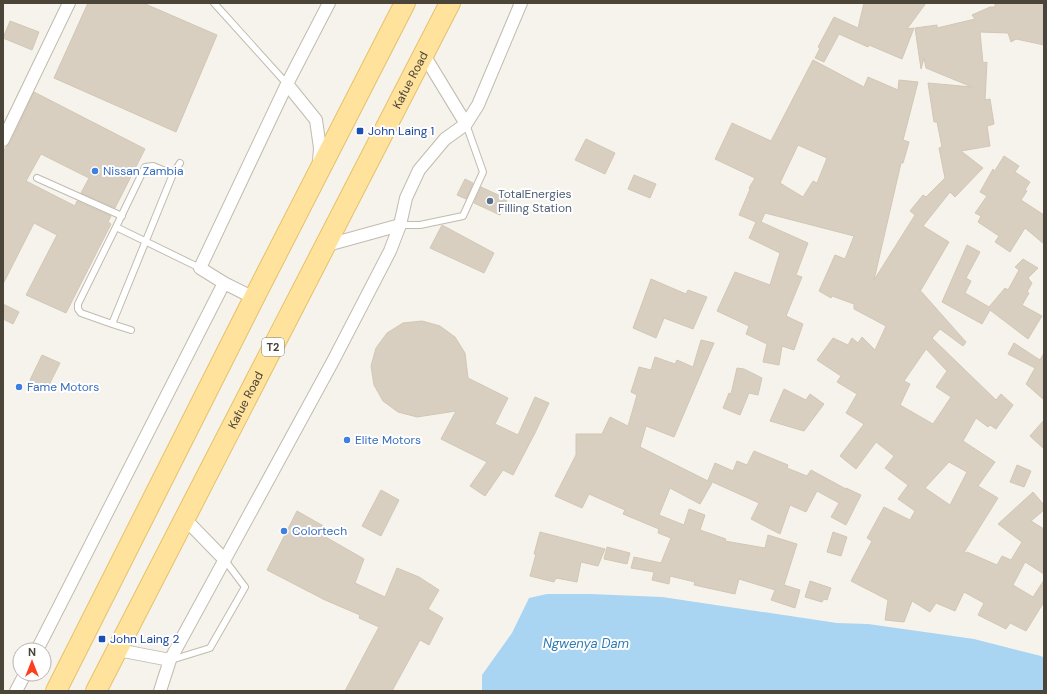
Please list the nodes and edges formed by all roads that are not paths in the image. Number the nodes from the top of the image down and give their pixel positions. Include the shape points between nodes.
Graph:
1 (69, 3) edge
2 (214, 3) edge
3 (329, 3) edge
4 (405, 3) edge
5 (450, 3) edge
6 (522, 3) edge
7 (424, 55) junction
8 (287, 84) junction
9 (8, 121) edge
10 (466, 124) junction
11 (3, 140) edge
12 (180, 163) dead end
13 (319, 173) junction
14 (173, 174) junction
15 (38, 178) dead end
16 (122, 216) junction
17 (400, 225) junction
18 (116, 227) junction
19 (145, 241) junction
20 (324, 246) junction
21 (200, 268) junction
22 (224, 284) junction
23 (254, 298) junction
24 (112, 324) junction
25 (131, 330) dead end
26 (185, 519) junction
27 (224, 559) junction
28 (41, 642) edge
29 (118, 650) junction
30 (170, 660) junction
31 (21, 682) edge
32 (16, 691) edge
33 (56, 691) edge
34 (96, 691) edge
35 (160, 691) edge

1 - 9 street
2 - 8 lane
3 - 8 street
4 - 13 main road
5 - 7 main road, Kafue Road / T2
6 - 10 street via 478,105
7 - 10 street
7 - 20 main road, Kafue Road / T2
8 - 13 street via 316,120 320,148
8 - 21 street
9 - 11 street
10 - 17 street via 445,139 419,170 406,198
10 - 17 lane via 483,172 464,216 420,225
12 - 14 lane
13 - 23 main road
14 - 16 lane via 153,166 145,167
14 - 19 lane
15 - 16 lane
16 - 18 lane
17 - 20 street
17 - 27 street via 390,251 333,361
18 - 19 lane
18 - 24 lane via 78,304 81,313
19 - 21 lane
19 - 24 lane
20 - 26 main road, Kafue Road / T2
21 - 22 street
22 - 23 street
22 - 28 street
23 - 33 main road
24 - 25 lane
26 - 27 street
26 - 29 main road, Kafue Road / T2
27 - 30 street
27 - 30 lane via 245,588 210,648
29 - 30 street
29 - 34 main road, Kafue Road / T2
30 - 35 street
31 - 32 street

